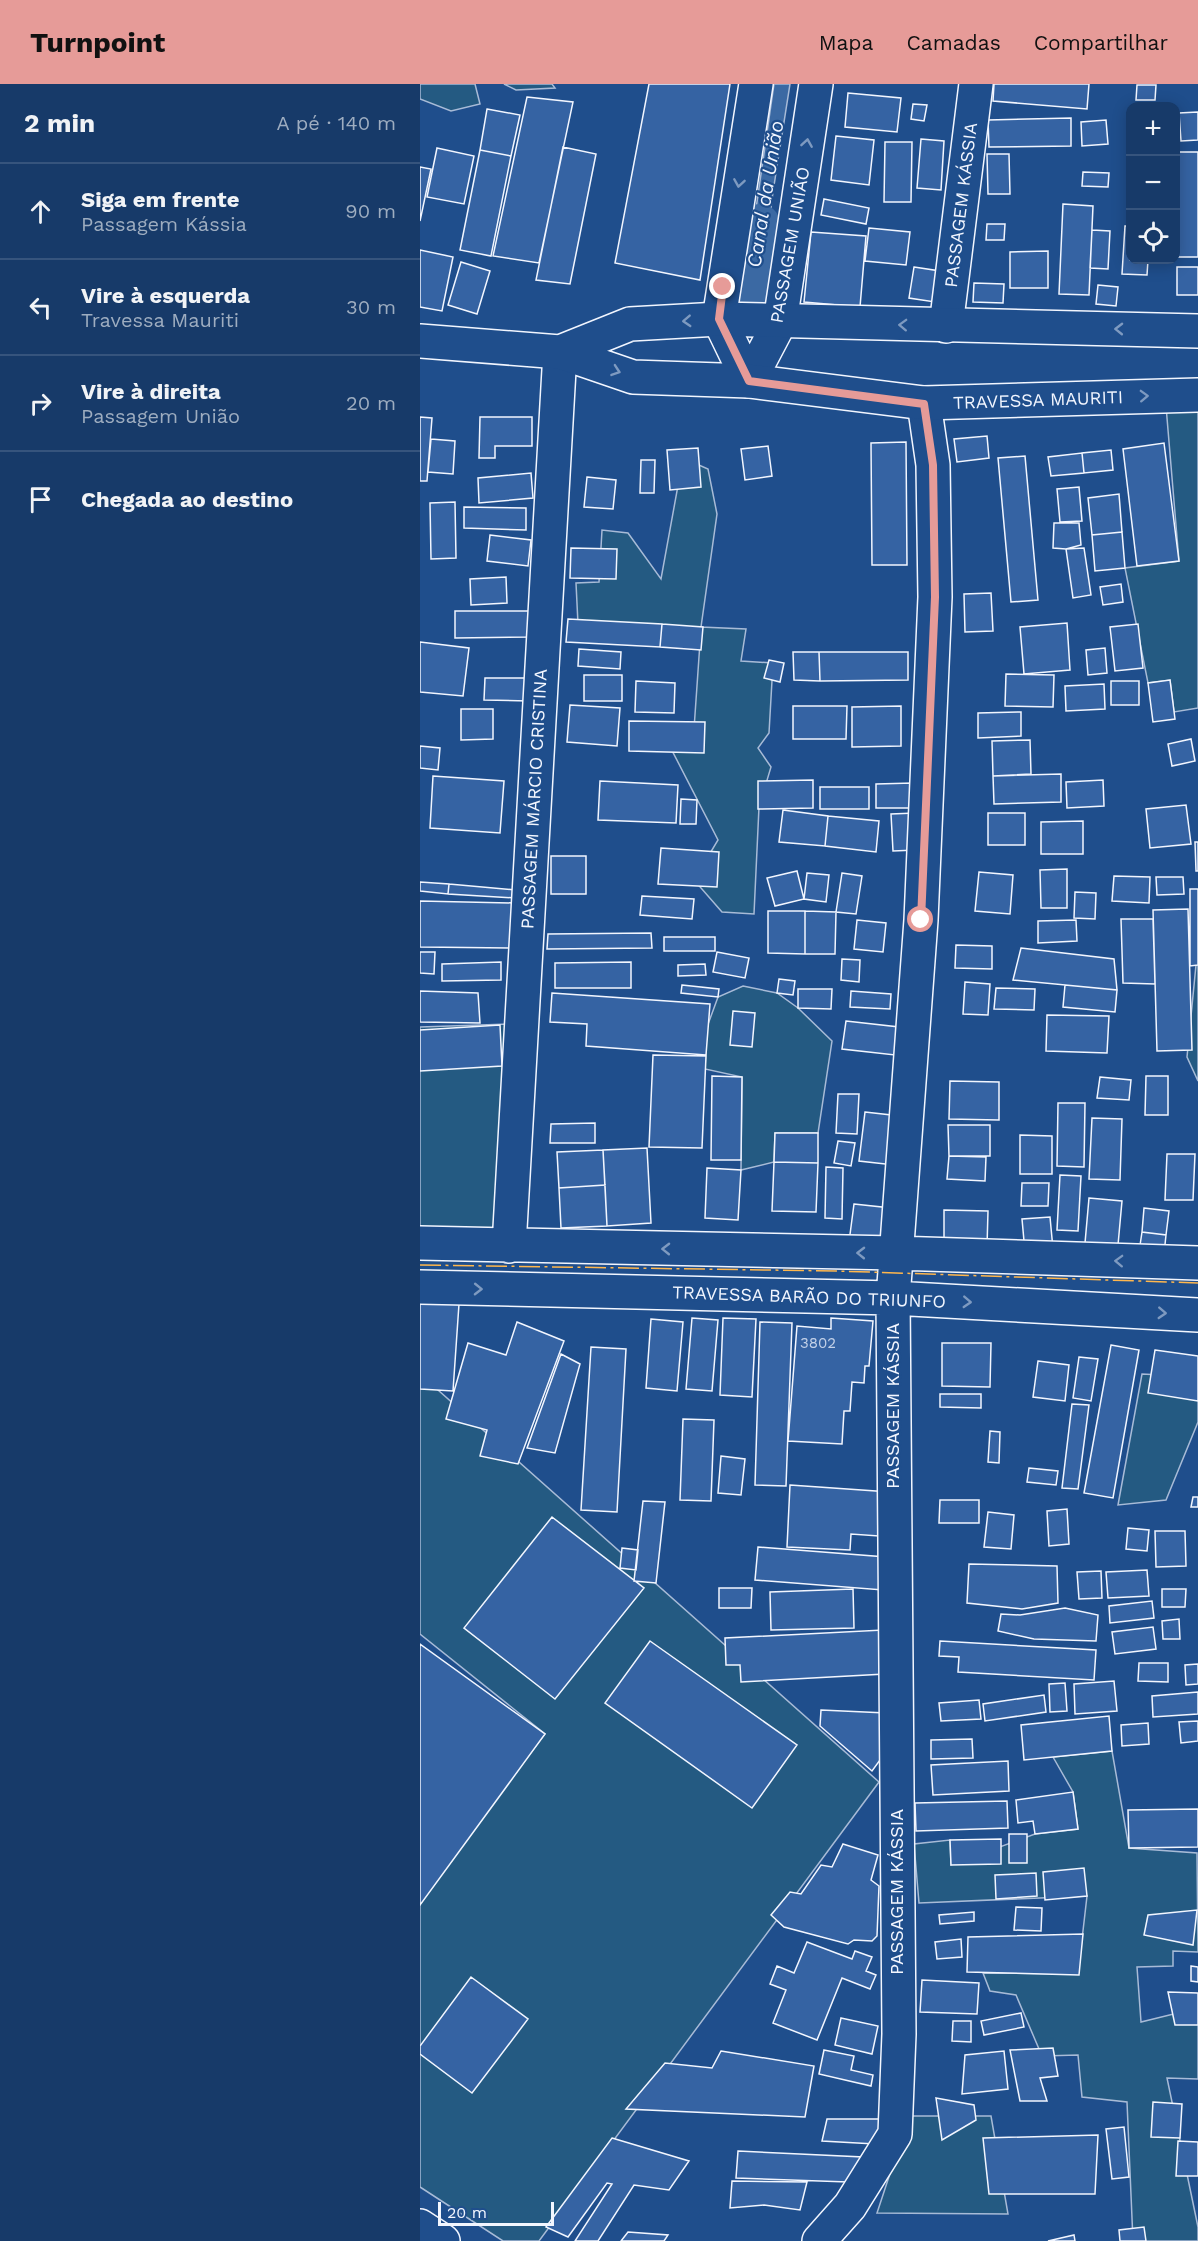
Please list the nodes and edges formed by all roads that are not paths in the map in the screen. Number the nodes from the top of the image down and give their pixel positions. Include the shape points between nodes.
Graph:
1 (756, 84) edge
2 (816, 84) edge
3 (976, 84) edge
4 (719, 319) junction
5 (780, 321) junction
6 (946, 326) junction
7 (1198, 331) edge
8 (420, 340) edge
9 (560, 352) junction
10 (749, 381) junction
11 (1198, 395) edge
12 (924, 404) junction
13 (420, 1243) edge
14 (508, 1246) junction
15 (895, 1253) junction
16 (1198, 1263) edge
17 (420, 1287) edge
18 (893, 1298) junction
19 (1198, 1315) edge
20 (420, 2226) edge
21 (443, 2241) edge
22 (819, 2241) edge

1 -> 4 street
5 -> 2 street, PASSAGEM UNIÃO
3 - 6 street, PASSAGEM KÁSSIA
4 - 5 street, TRAVESSA MAURITI
4 -> 9 street, TRAVESSA MAURITI via 630,324
4 - 10 street
6 -> 5 street, TRAVESSA MAURITI
5 - 10 street, PASSAGEM UNIÃO
7 -> 6 street, TRAVESSA MAURITI
8 - 9 street, TRAVESSA MAURITI
9 -> 10 street, TRAVESSA MAURITI via 633,377
9 - 14 street, PASSAGEM MÁRCIO CRISTINA
10 - 12 street, TRAVESSA MAURITI
12 -> 11 street, TRAVESSA MAURITI
12 - 15 street, PASSAGEM KÁSSIA via 933,465 935,597 921,920
13 - 14 street
15 -> 14 street
16 -> 15 street
15 - 18 street, PASSAGEM KÁSSIA
17 -> 18 street, TRAVESSA BARÃO DO TRIUNFO
18 -> 19 street, TRAVESSA BARÃO DO TRIUNFO
18 - 22 street, PASSAGEM KÁSSIA via 898,2022 895,2134 850,2206
20 - 21 street

